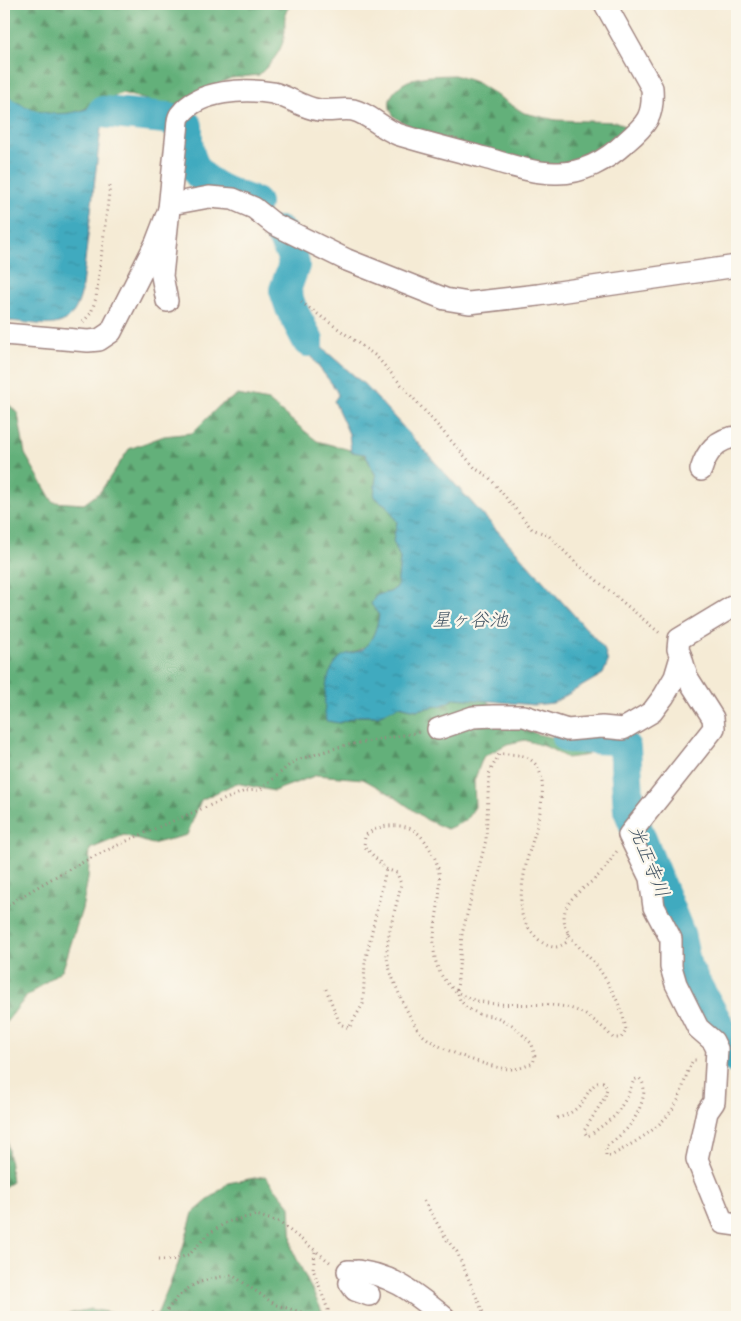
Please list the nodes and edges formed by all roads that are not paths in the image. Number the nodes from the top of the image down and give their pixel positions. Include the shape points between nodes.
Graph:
1 (605, 4) edge
2 (171, 204) junction
3 (737, 266) edge
4 (167, 301) dead end
5 (4, 334) edge
6 (737, 437) edge
7 (701, 470) dead end
8 (737, 604) edge
9 (679, 650) junction
10 (438, 729) road end
11 (737, 1225) edge
12 (369, 1295) dead end
13 (444, 1317) edge

1 - 2 street via 652,88 653,102 650,116 642,128 603,161 554,174 529,170 394,133 352,110 318,110 274,93 219,92 189,106 178,124
2 - 3 street via 209,197 233,200 254,208 274,224 347,260 445,299 469,303
2 - 4 street via 162,276
2 - 5 street via 156,243 111,332 99,340 88,341
6 - 7 street via 709,449
8 - 9 street via 685,635
9 - 10 street via 675,677 652,712 623,729 567,730 524,716 494,716 473,717
9 - 11 street via 687,677 713,718 714,728 629,835 650,878 654,907 671,939 671,967 676,984 698,1028 717,1049 714,1102 707,1112 696,1159 723,1223
12 - 13 street via 355,1290 350,1282 353,1271 388,1277

